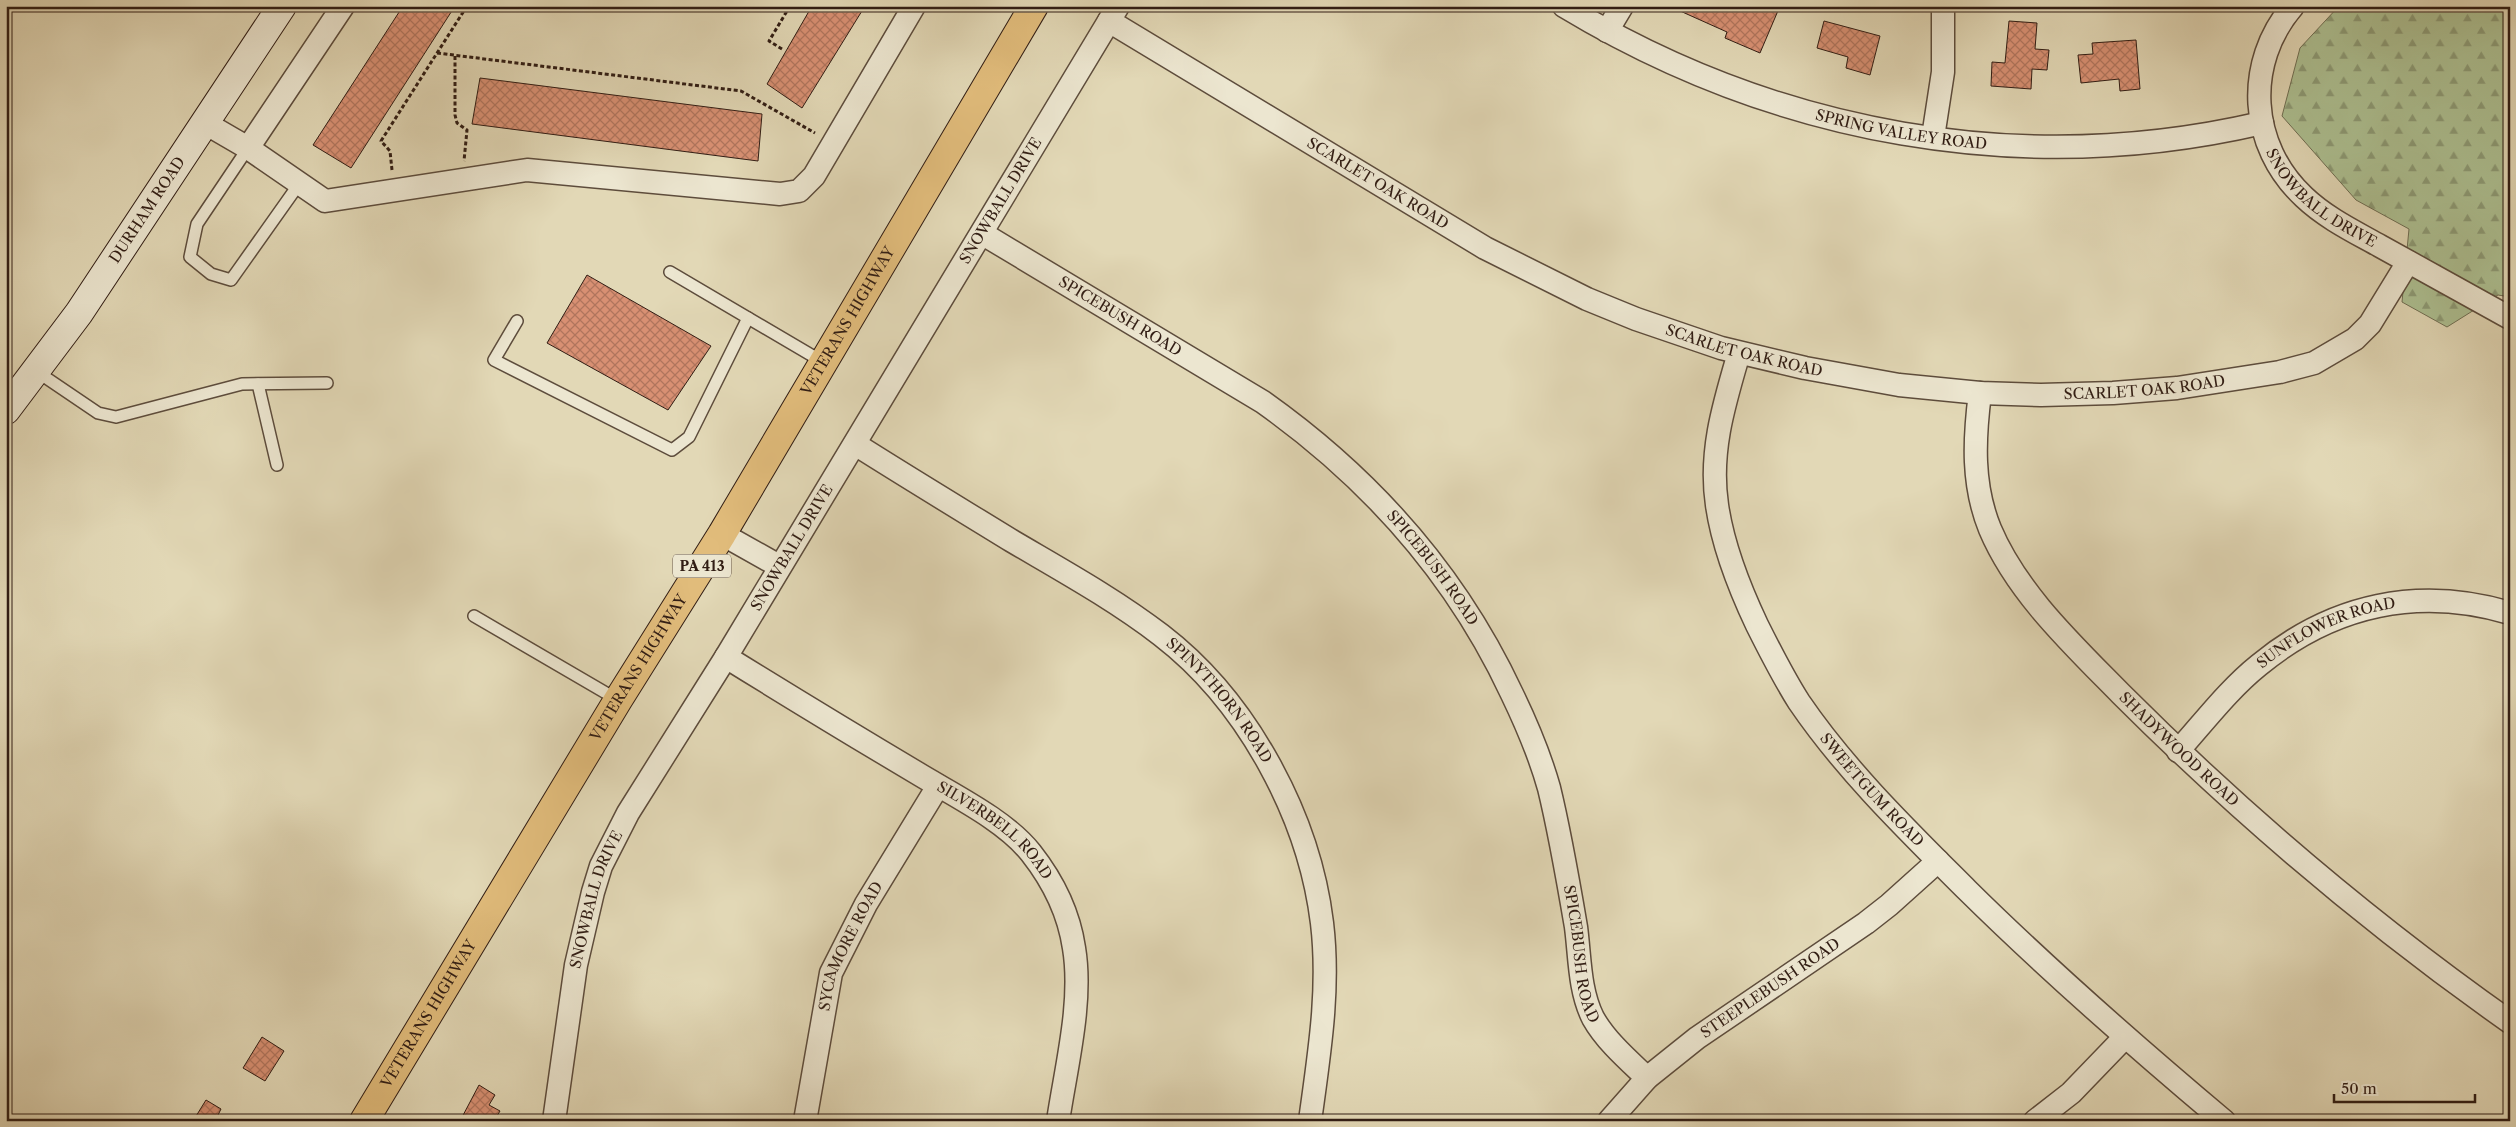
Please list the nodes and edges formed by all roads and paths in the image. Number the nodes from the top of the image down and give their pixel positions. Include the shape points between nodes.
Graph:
1 (282, 6) edge
2 (343, 6) edge
3 (467, 6) edge
4 (790, 6) edge
5 (914, 6) edge
6 (1034, 6) edge
7 (1564, 6) edge
8 (1622, 6) edge
9 (1943, 6) edge
10 (2293, 6) edge
11 (1113, 14) edge
12 (1607, 31) junction
13 (782, 49) dead end
14 (437, 53) junction
15 (456, 56) junction
16 (2262, 123) junction
17 (204, 124) junction
18 (1932, 137) junction
19 (833, 143) junction
20 (248, 148) junction
21 (467, 180) junction
22 (299, 184) junction
23 (392, 191) junction
24 (983, 234) junction
25 (2408, 262) junction
26 (670, 272) dead end
27 (748, 318) junction
28 (2510, 318) edge
29 (517, 322) dead end
30 (1739, 353) junction
31 (824, 362) junction
32 (36, 371) junction
33 (327, 382) dead end
34 (258, 384) junction
35 (1980, 393) junction
36 (6, 410) edge
37 (855, 444) junction
38 (277, 465) dead end
39 (722, 534) junction
40 (779, 566) junction
41 (2510, 613) edge
42 (474, 616) dead end
43 (726, 658) junction
44 (618, 700) junction
45 (2178, 751) junction
46 (938, 786) junction
47 (1938, 861) junction
48 (2510, 1022) edge
49 (2125, 1037) junction
50 (1646, 1078) junction
51 (364, 1121) edge
52 (554, 1121) edge
53 (805, 1121) edge
54 (1058, 1121) edge
55 (1310, 1121) edge
56 (1609, 1121) edge
57 (2035, 1121) edge
58 (2224, 1121) edge

1 - 17 main road, DURHAM ROAD
2 - 20 street
3 - 14 path
4 - 13 path via 769,41
5 - 19 street
6 - 31 main road, VETERANS HIGHWAY / PA 413
7 - 12 street, SPRING VALLEY ROAD
8 - 12 street
9 - 18 street via 1942,72
10 - 16 street, SNOWBALL DRIVE via 2280,20 2267,48 2258,84
11 - 24 street, SNOWBALL DRIVE
11 - 30 street, SCARLET OAK ROAD via 1485,248 1587,299
12 - 18 street, SPRING VALLEY ROAD via 1743,94 1873,130
14 - 15 path
14 - 23 path via 381,141 392,158
15 - 19 path via 741,91
15 - 21 path via 455,115 457,122 468,130 463,158
16 - 18 street, SPRING VALLEY ROAD via 2226,131 2061,148
16 - 25 street, SNOWBALL DRIVE via 2285,177 2304,198 2334,220
17 - 20 street
17 - 32 main road, DURHAM ROAD via 79,313
19 - 21 street via 814,176 799,191 780,194 527,170
20 - 22 street
20 - 22 lane via 197,224 190,257 211,274 231,280
21 - 23 street
22 - 23 street via 325,201
24 - 37 street, SNOWBALL DRIVE
24 - 50 street, SPICEBUSH ROAD via 1288,419 1364,484 1431,558 1498,663 1524,718 1548,785 1576,928 1582,979 1593,1018 1609,1040
25 - 28 street, SNOWBALL DRIVE
25 - 35 street, SCARLET OAK ROAD via 2370,324 2355,340 2314,363 2280,372 2178,388 2104,394
26 - 27 lane
27 - 29 lane via 689,437 672,450 494,360
27 - 31 lane
30 - 35 street, SCARLET OAK ROAD via 1899,385
30 - 47 street, SWEETGUM ROAD via 1716,437 1714,467 1720,520 1736,577 1778,666 1799,701 1869,788
31 - 39 main road, VETERANS HIGHWAY / PA 413
32 - 34 lane via 98,413 116,417 242,384
32 - 36 main road, DURHAM ROAD
33 - 34 lane
34 - 38 lane
35 - 45 street, SHADYWOOD ROAD via 1975,471 1982,505 2008,563 2024,587 2085,657
37 - 40 street, SNOWBALL DRIVE
37 - 55 street, SPINYTHORN ROAD via 1111,600 1162,636 1214,685 1247,728 1265,756 1294,816 1318,891 1325,969 1324,1017
39 - 40 street
39 - 44 main road, VETERANS HIGHWAY / PA 413
40 - 43 street, SNOWBALL DRIVE
41 - 45 street, SUNFLOWER ROAD via 2468,603 2402,601 2361,609 2326,622 2291,641 2259,665
42 - 44 lane
43 - 46 street, SILVERBELL ROAD
43 - 52 street, SNOWBALL DRIVE via 628,813 592,892 576,965
44 - 51 main road, VETERANS HIGHWAY / PA 413
45 - 48 street, SHADYWOOD ROAD via 2295,856 2432,967
46 - 53 street, SYCAMORE ROAD via 866,904 831,973
46 - 54 street, SILVERBELL ROAD via 988,816 1030,852 1053,885 1068,921 1077,973
47 - 49 street, SWEETGUM ROAD via 2027,949
47 - 50 street, STEEPLEBUSH ROAD via 1874,917 1697,1038
49 - 57 street via 2071,1093
49 - 58 street, SWEETGUM ROAD
50 - 56 street, STEEPLEBUSH ROAD

